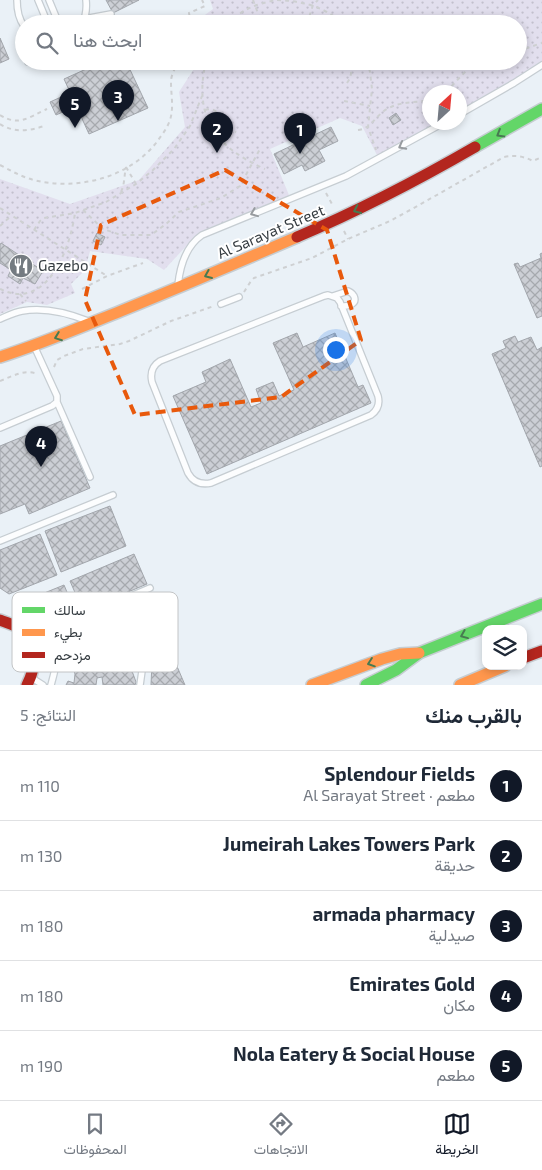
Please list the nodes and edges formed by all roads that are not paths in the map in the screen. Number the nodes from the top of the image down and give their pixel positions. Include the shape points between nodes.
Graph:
1 (17, 0) edge
2 (38, 0) edge
3 (48, 0) edge
4 (86, 0) edge
5 (111, 14) dead end
6 (18, 15) edge
7 (44, 15) edge
8 (55, 15) edge
9 (85, 15) edge
10 (107, 15) edge
11 (542, 65) edge
12 (542, 109) edge
13 (467, 110) edge
14 (430, 130) edge
15 (178, 288) junction
16 (333, 296) junction
17 (239, 297) road end
18 (221, 304) road end
19 (341, 306) junction
20 (0, 319) edge
21 (92, 323) junction
22 (34, 346) junction
23 (0, 357) edge
24 (57, 402) junction
25 (0, 428) edge
26 (90, 477) dead end
27 (112, 495) dead end
28 (0, 541) edge
29 (150, 588) dead end
30 (141, 592) edge
31 (542, 604) edge
32 (0, 620) edge
33 (12, 625) edge
34 (542, 650) edge
35 (419, 653) junction
36 (527, 656) edge
37 (496, 670) edge
38 (55, 672) edge
39 (141, 672) edge
40 (30, 682) edge
41 (43, 685) edge
42 (51, 685) edge
43 (140, 685) edge
44 (312, 685) edge
45 (366, 685) edge
46 (460, 685) edge

1 - 6 lane
2 - 7 lane
3 - 8 lane
4 - 9 lane
5 - 10 lane
11 - 13 lane
12 -> 15 main road, Al Sarayat Street via 369,205
14 -> 15 lane via 346,176 202,235 186,255
15 - 21 main road, Al Sarayat Street
16 - 19 lane
16 - 19 lane via 348,291 354,294 352,304
16 - 19 lane via 324,296 160,361 153,368 152,382 193,480 211,483 375,412 379,405 378,396
17 - 18 lane
20 - 21 lane via 35,309 65,313
21 -> 22 main road, Al Sarayat Street
22 - 23 main road, Al Sarayat Street
22 - 24 lane via 58,396
24 - 25 lane
24 - 26 lane
27 - 28 lane
29 - 30 lane
31 -> 35 main road
32 - 33 main road
34 - 36 main road
35 -> 44 main road via 382,659
35 - 45 main road via 396,670
37 - 46 main road
38 - 42 lane
39 - 43 lane
40 - 41 lane

